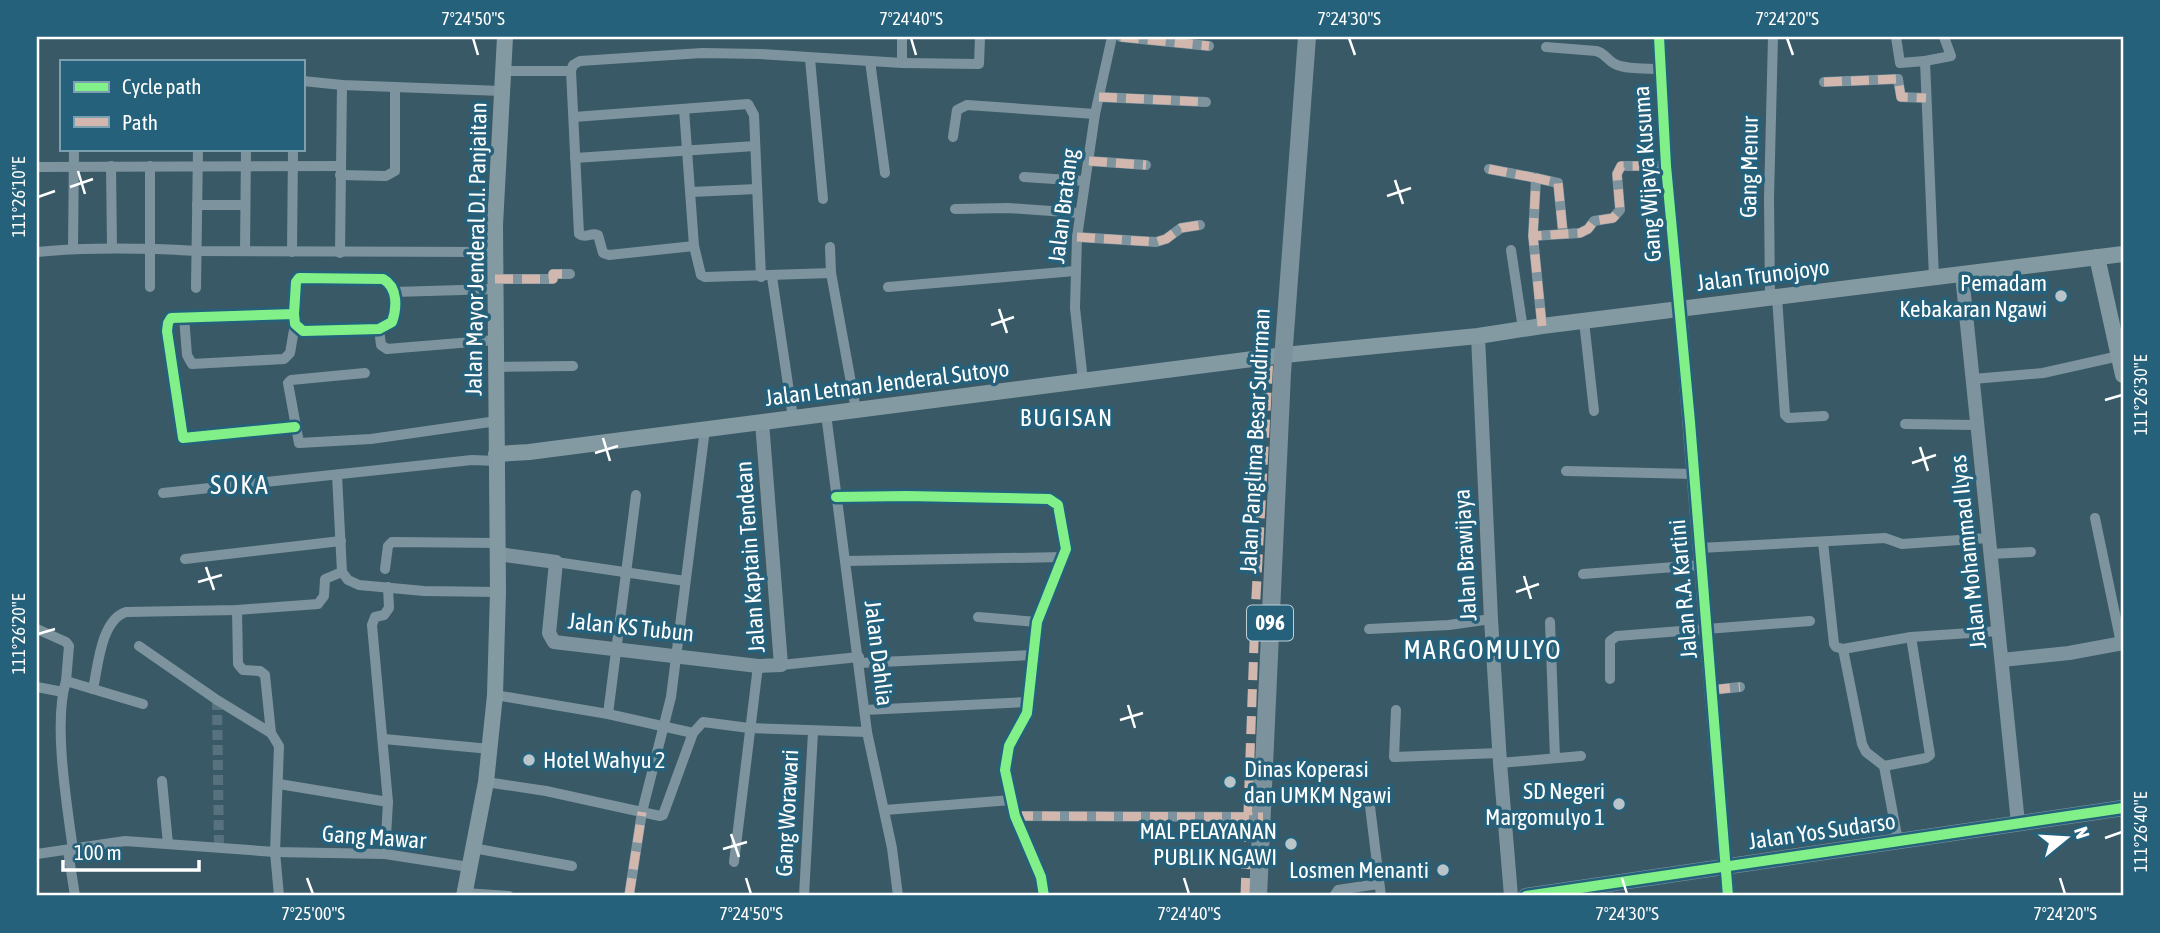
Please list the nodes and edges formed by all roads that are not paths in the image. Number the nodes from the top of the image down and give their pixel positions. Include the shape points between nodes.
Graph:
1 (505, 37) edge
2 (902, 37) edge
3 (980, 37) edge
4 (1112, 37) edge
5 (1121, 37) edge
6 (1307, 37) edge
7 (1659, 37) edge
8 (1773, 37) edge
9 (1896, 37) edge
10 (1944, 37) edge
11 (1209, 46) dead end
12 (1546, 47) dead end
13 (810, 58) junction
14 (870, 61) junction
15 (1926, 61) junction
16 (902, 63) junction
17 (1661, 69) junction
18 (503, 71) junction
19 (571, 71) junction
20 (304, 81) edge
21 (1824, 82) dead end
22 (342, 85) junction
23 (395, 87) junction
24 (501, 92) junction
25 (1099, 97) junction
26 (1926, 98) junction
27 (1206, 102) dead end
28 (684, 109) junction
29 (1095, 114) junction
30 (573, 117) junction
31 (953, 138) dead end
32 (755, 146) junction
33 (74, 150) edge
34 (198, 150) edge
35 (246, 150) edge
36 (293, 150) edge
37 (688, 150) junction
38 (575, 158) junction
39 (1089, 161) junction
40 (198, 165) junction
41 (1146, 165) dead end
42 (111, 166) junction
43 (150, 166) junction
44 (246, 166) junction
45 (293, 166) junction
46 (1666, 166) junction
47 (37, 167) edge
48 (73, 167) junction
49 (1489, 169) dead end
50 (340, 171) junction
51 (885, 173) dead end
52 (1024, 177) dead end
53 (1536, 178) junction
54 (1085, 181) junction
55 (757, 189) junction
56 (691, 191) junction
57 (823, 199) dead end
58 (197, 205) junction
59 (245, 205) junction
60 (955, 209) dead end
61 (1079, 213) junction
62 (1200, 225) dead end
63 (1563, 233) junction
64 (1533, 236) junction
65 (1077, 237) junction
66 (694, 246) junction
67 (830, 247) dead end
68 (112, 248) junction
69 (148, 248) junction
70 (73, 249) junction
71 (1511, 250) dead end
72 (197, 251) junction
73 (245, 251) junction
74 (37, 252) edge
75 (292, 252) junction
76 (495, 252) junction
77 (340, 253) junction
78 (2123, 254) edge
79 (2097, 257) junction
80 (1075, 271) junction
81 (831, 273) junction
82 (570, 274) dead end
83 (1962, 275) junction
84 (766, 277) junction
85 (1934, 278) junction
86 (496, 284) junction
87 (150, 286) dead end
88 (888, 286) dead end
89 (196, 289) dead end
90 (394, 292) junction
91 (1774, 297) junction
92 (1680, 309) junction
93 (184, 317) junction
94 (294, 319) junction
95 (1584, 321) junction
96 (1542, 326) junction
97 (379, 329) junction
98 (1523, 329) junction
99 (1478, 336) junction
100 (495, 340) junction
101 (1284, 355) junction
102 (2119, 356) junction
103 (573, 366) dead end
104 (496, 367) junction
105 (365, 373) dead end
106 (2123, 375) edge
107 (1973, 379) junction
108 (1083, 381) junction
109 (856, 410) junction
110 (1594, 411) dead end
111 (827, 414) junction
112 (1824, 416) dead end
113 (793, 418) junction
114 (497, 422) junction
115 (762, 422) junction
116 (1905, 424) dead end
117 (1977, 425) junction
118 (295, 427) junction
119 (705, 429) junction
120 (496, 457) junction
121 (1566, 471) dead end
122 (1694, 474) junction
123 (337, 475) junction
124 (163, 493) dead end
125 (636, 495) dead end
126 (836, 497) junction
127 (2095, 518) dead end
128 (1988, 538) junction
129 (341, 541) junction
130 (1823, 542) junction
131 (1700, 548) junction
132 (498, 549) junction
133 (2032, 552) dead end
134 (1990, 554) junction
135 (1063, 557) junction
136 (185, 559) dead end
137 (846, 561) junction
138 (556, 562) junction
139 (1701, 565) junction
140 (385, 569) dead end
141 (342, 572) junction
142 (625, 572) junction
143 (1583, 574) dead end
144 (685, 581) junction
145 (388, 587) junction
146 (498, 592) junction
147 (237, 610) junction
148 (978, 617) dead end
149 (1491, 619) junction
150 (1810, 621) dead end
151 (1037, 622) junction
152 (1550, 622) dead end
153 (37, 629) edge
154 (1369, 629) dead end
155 (1707, 631) junction
156 (1999, 631) junction
157 (1911, 637) junction
158 (2122, 643) edge
159 (139, 646) dead end
160 (1843, 649) junction
161 (616, 650) junction
162 (1033, 655) junction
163 (676, 656) junction
164 (859, 660) junction
165 (2002, 660) junction
166 (781, 665) junction
167 (758, 666) junction
168 (1610, 679) dead end
169 (66, 681) junction
170 (37, 687) edge
171 (1740, 687) dead end
172 (93, 689) junction
173 (1712, 690) junction
174 (62, 692) junction
175 (495, 695) junction
176 (1028, 702) junction
177 (143, 704) dead end
178 (865, 710) junction
179 (1396, 710) dead end
180 (608, 714) junction
181 (665, 727) junction
182 (749, 729) junction
183 (813, 732) junction
184 (867, 732) junction
185 (271, 733) junction
186 (692, 733) junction
187 (384, 739) junction
188 (490, 749) junction
189 (1581, 756) dead end
190 (1500, 758) junction
191 (1555, 758) junction
192 (1884, 766) junction
193 (162, 782) dead end
194 (486, 782) junction
195 (279, 784) junction
196 (1369, 798) dead end
197 (1011, 800) junction
198 (388, 802) junction
199 (2123, 808) edge
200 (885, 810) junction
201 (642, 812) junction
202 (1014, 816) junction
203 (1263, 817) junction
204 (2018, 823) junction
205 (1898, 841) junction
206 (167, 844) junction
207 (473, 848) junction
208 (70, 850) junction
209 (275, 852) junction
210 (37, 854) edge
211 (385, 854) junction
212 (734, 862) dead end
213 (572, 866) dead end
214 (1725, 866) junction
215 (469, 867) junction
216 (1378, 884) junction
217 (465, 894) edge
218 (1260, 894) edge
219 (75, 896) edge
220 (279, 896) edge
221 (509, 896) edge
222 (629, 896) edge
223 (804, 896) edge
224 (898, 896) edge
225 (1044, 896) edge
226 (1334, 896) edge
227 (1381, 896) edge
228 (1511, 896) edge
229 (1526, 896) edge
230 (1728, 896) edge

1 - 18 main road, Jalan Mayor Jenderal D.I. Panjaitan
2 - 16 street
3 - 16 street via 977,64
4 - 25 street, Jalan Bratang
5 - 11 street
6 - 101 main road, Jalan Panglima Besar Sudirman / 096 via 1304,81 1294,113 1303,191 1289,281
7 - 17 street, Gang Wijaya Kusuma
8 - 91 street, Gang Menur via 1769,198
9 - 15 street via 1900,63
10 - 15 street via 1951,56
12 - 17 street via 1602,52 1613,63
13 - 14 street
13 - 19 street via 702,53 580,61
13 - 57 street
14 - 16 street
14 - 51 street
15 - 26 street
17 - 46 street, Gang Wijaya Kusuma
18 - 19 street
18 - 24 main road, Jalan Mayor Jenderal D.I. Panjaitan
19 - 30 street
20 - 22 street
21 - 26 street via 1898,79 1901,97
22 - 23 street
22 - 50 street
23 - 24 street
23 - 50 street via 395,171 386,176
24 - 76 main road, Jalan Mayor Jenderal D.I. Panjaitan
25 - 27 street
25 - 29 street, Jalan Bratang
26 - 85 street
28 - 30 street
28 - 32 street via 747,104 754,115
28 - 37 street
29 - 31 street via 967,105 957,110
29 - 39 street, Jalan Bratang
30 - 38 street
32 - 37 street
32 - 55 street
33 - 48 street
34 - 40 street
35 - 44 street
36 - 45 street
37 - 38 street
37 - 56 street
38 - 66 street via 578,231 581,236 598,235 603,253
39 - 41 street
39 - 54 street, Jalan Bratang
40 - 43 street
40 - 44 street
40 - 58 street
42 - 43 street
42 - 48 street
42 - 68 street
43 - 69 street
44 - 45 street
44 - 59 street
45 - 50 street
45 - 75 street
46 - 63 street via 1621,166 1617,216 1594,221 1583,232
46 - 92 street, Gang Wijaya Kusuma
47 - 48 street
48 - 70 street
49 - 53 street
50 - 77 street
52 - 54 street
53 - 63 street via 1558,183
53 - 64 street
54 - 61 street, Jalan Bratang
55 - 56 street
55 - 84 street
56 - 66 street
58 - 59 street
58 - 72 street
59 - 73 street
60 - 61 street
61 - 65 street, Jalan Bratang
62 - 65 street via 1181,228 1156,242
63 - 64 street
64 - 96 street
65 - 80 street, Jalan Bratang
66 - 84 street via 699,271 705,277
67 - 81 street
68 - 69 street
68 - 70 street
69 - 72 street
69 - 87 street
70 - 74 street
71 - 98 street
72 - 73 street
72 - 89 street
73 - 75 street
75 - 77 street
76 - 77 street
76 - 86 main road, Jalan Mayor Jenderal D.I. Panjaitan
78 - 79 main road, Jalan Trunojoyo
79 - 83 main road, Jalan Trunojoyo
79 - 102 main road
80 - 88 street
80 - 108 street, Jalan Bratang
81 - 84 street
81 - 109 street
82 - 86 street
83 - 85 main road, Jalan Trunojoyo
83 - 107 street, Jalan Mohammad Ilyas
84 - 113 street
85 - 91 main road, Jalan Trunojoyo
86 - 90 street
86 - 100 main road, Jalan Mayor Jenderal D.I. Panjaitan
90 - 94 street via 391,283 383,279 299,278
90 - 97 street via 395,315
91 - 92 main road, Jalan Trunojoyo
91 - 112 street, Gang Menur via 1785,415
92 - 95 main road, Jalan Trunojoyo
92 - 122 street, Jalan R.A. Kartini
93 - 94 street
93 - 94 street via 192,364 284,359 290,353
93 - 118 street via 167,323 183,438
94 - 97 street via 303,331
95 - 96 main road, Jalan Trunojoyo
95 - 110 street
96 - 98 main road, Jalan Trunojoyo
97 - 100 street via 381,345 387,349
98 - 99 main road, Jalan Trunojoyo
99 - 101 main road, Jalan Trunojoyo
99 - 149 street, Jalan Brawijaya
100 - 104 main road, Jalan Mayor Jenderal D.I. Panjaitan
101 - 108 main road, Jalan Letnan Jenderal Sutoyo
101 - 203 main road, Jalan Panglima Besar Sudirman / 096
102 - 106 main road
102 - 107 street via 2043,373
103 - 104 street
104 - 114 main road, Jalan Mayor Jenderal D.I. Panjaitan
105 - 118 street via 291,380 287,388
107 - 117 street, Jalan Mohammad Ilyas
108 - 109 main road, Jalan Letnan Jenderal Sutoyo
109 - 111 main road, Jalan Letnan Jenderal Sutoyo
111 - 113 main road, Jalan Letnan Jenderal Sutoyo
111 - 126 street, Jalan Dahlia
113 - 115 main road, Jalan Letnan Jenderal Sutoyo
114 - 118 street via 306,445 297,441
114 - 120 main road, Jalan Mayor Jenderal D.I. Panjaitan
115 - 119 main road, Jalan Letnan Jenderal Sutoyo
115 - 166 street, Jalan Kaptain Tendean
116 - 117 street
117 - 128 street, Jalan Mohammad Ilyas
119 - 120 main road, Jalan Letnan Jenderal Sutoyo
119 - 144 street
120 - 123 street
120 - 132 main road, Jalan Mayor Jenderal D.I. Panjaitan
121 - 122 street
122 - 131 street, Jalan R.A. Kartini
123 - 124 street
123 - 129 street
125 - 142 street
126 - 135 street via 1049,499 1058,505 1065,540
126 - 137 street, Jalan Dahlia
127 - 158 street
128 - 130 street via 1902,544 1885,538
128 - 134 street, Jalan Mohammad Ilyas
129 - 136 street
129 - 141 street
130 - 131 street
130 - 160 street via 1834,644
131 - 139 street, Jalan R.A. Kartini
132 - 138 street
132 - 140 street via 392,542
132 - 146 main road, Jalan Mayor Jenderal D.I. Panjaitan
133 - 134 street
134 - 156 street, Jalan Mohammad Ilyas
135 - 137 street
135 - 151 street
137 - 164 street, Jalan Dahlia
138 - 142 street
138 - 161 street, Jalan KS Tubun via 550,638
139 - 143 street
139 - 155 street, Jalan R.A. Kartini
141 - 145 street via 359,585
141 - 147 street via 325,579 324,596 318,604
142 - 144 street
142 - 161 street
144 - 163 street
145 - 146 street
145 - 187 street via 389,608 374,617 372,625
146 - 175 main road, Jalan Mayor Jenderal D.I. Panjaitan
147 - 172 street via 119,614 103,643
147 - 185 street via 238,664 243,670 265,675
148 - 151 street
149 - 154 street
149 - 190 street, Jalan Brawijaya
150 - 155 street
151 - 162 street
152 - 191 street
153 - 169 street via 69,646
155 - 168 street via 1613,637
155 - 173 street, Jalan R.A. Kartini
156 - 157 street
156 - 165 street, Jalan Mohammad Ilyas
157 - 160 street
157 - 192 street via 1930,755
158 - 165 street
159 - 185 street
160 - 192 street via 1862,744
161 - 163 street, Jalan KS Tubun
161 - 180 street
162 - 164 street
162 - 176 street
163 - 167 street, Jalan KS Tubun
163 - 181 street
164 - 166 street
164 - 178 street, Jalan Dahlia
165 - 204 street, Jalan Mohammad Ilyas
166 - 167 street, Jalan Kaptain Tendean
167 - 182 street
169 - 172 street
169 - 174 street
170 - 174 street
171 - 173 street
172 - 177 street
173 - 214 street, Jalan R.A. Kartini
174 - 208 street
175 - 180 street
175 - 188 main road, Jalan Mayor Jenderal D.I. Panjaitan
176 - 178 street
176 - 197 street via 1006,759
178 - 184 street, Jalan Dahlia
179 - 190 street via 1394,757
180 - 181 street
181 - 186 street
181 - 201 street
182 - 183 street
182 - 186 street via 703,722
182 - 212 street
183 - 184 street
183 - 223 street, Gang Worawari
184 - 200 street, Jalan Dahlia
185 - 195 street via 279,746
186 - 201 street via 663,815
187 - 188 street
187 - 198 street
188 - 194 main road, Jalan Mayor Jenderal D.I. Panjaitan
189 - 191 street
190 - 191 street
190 - 228 street, Jalan Brawijaya
192 - 205 street
193 - 206 street
194 - 201 street
194 - 207 main road, Jalan Mayor Jenderal D.I. Panjaitan
195 - 198 street
195 - 209 street
196 - 216 street
197 - 200 street
197 - 202 street
198 - 211 street
199 - 204 main road, Jalan Yos Sudarso
200 - 224 street, Jalan Dahlia
201 - 222 street
202 - 203 street
202 - 225 street via 1041,877
203 - 218 main road, Jalan Panglima Besar Sudirman / 096
204 - 205 main road, Jalan Yos Sudarso
205 - 214 main road, Jalan Yos Sudarso
206 - 208 street, Gang Mawar via 125,841
206 - 209 street, Gang Mawar
207 - 213 street
207 - 215 main road, Jalan Mayor Jenderal D.I. Panjaitan
208 - 210 street, Gang Mawar
208 - 219 street
209 - 211 street, Gang Mawar
209 - 220 street
211 - 215 street, Gang Mawar
214 - 229 main road, Jalan Yos Sudarso
214 - 230 street, Jalan R.A. Kartini
215 - 217 main road, Jalan Mayor Jenderal D.I. Panjaitan
216 - 226 street via 1338,890
216 - 227 street
217 - 221 street

